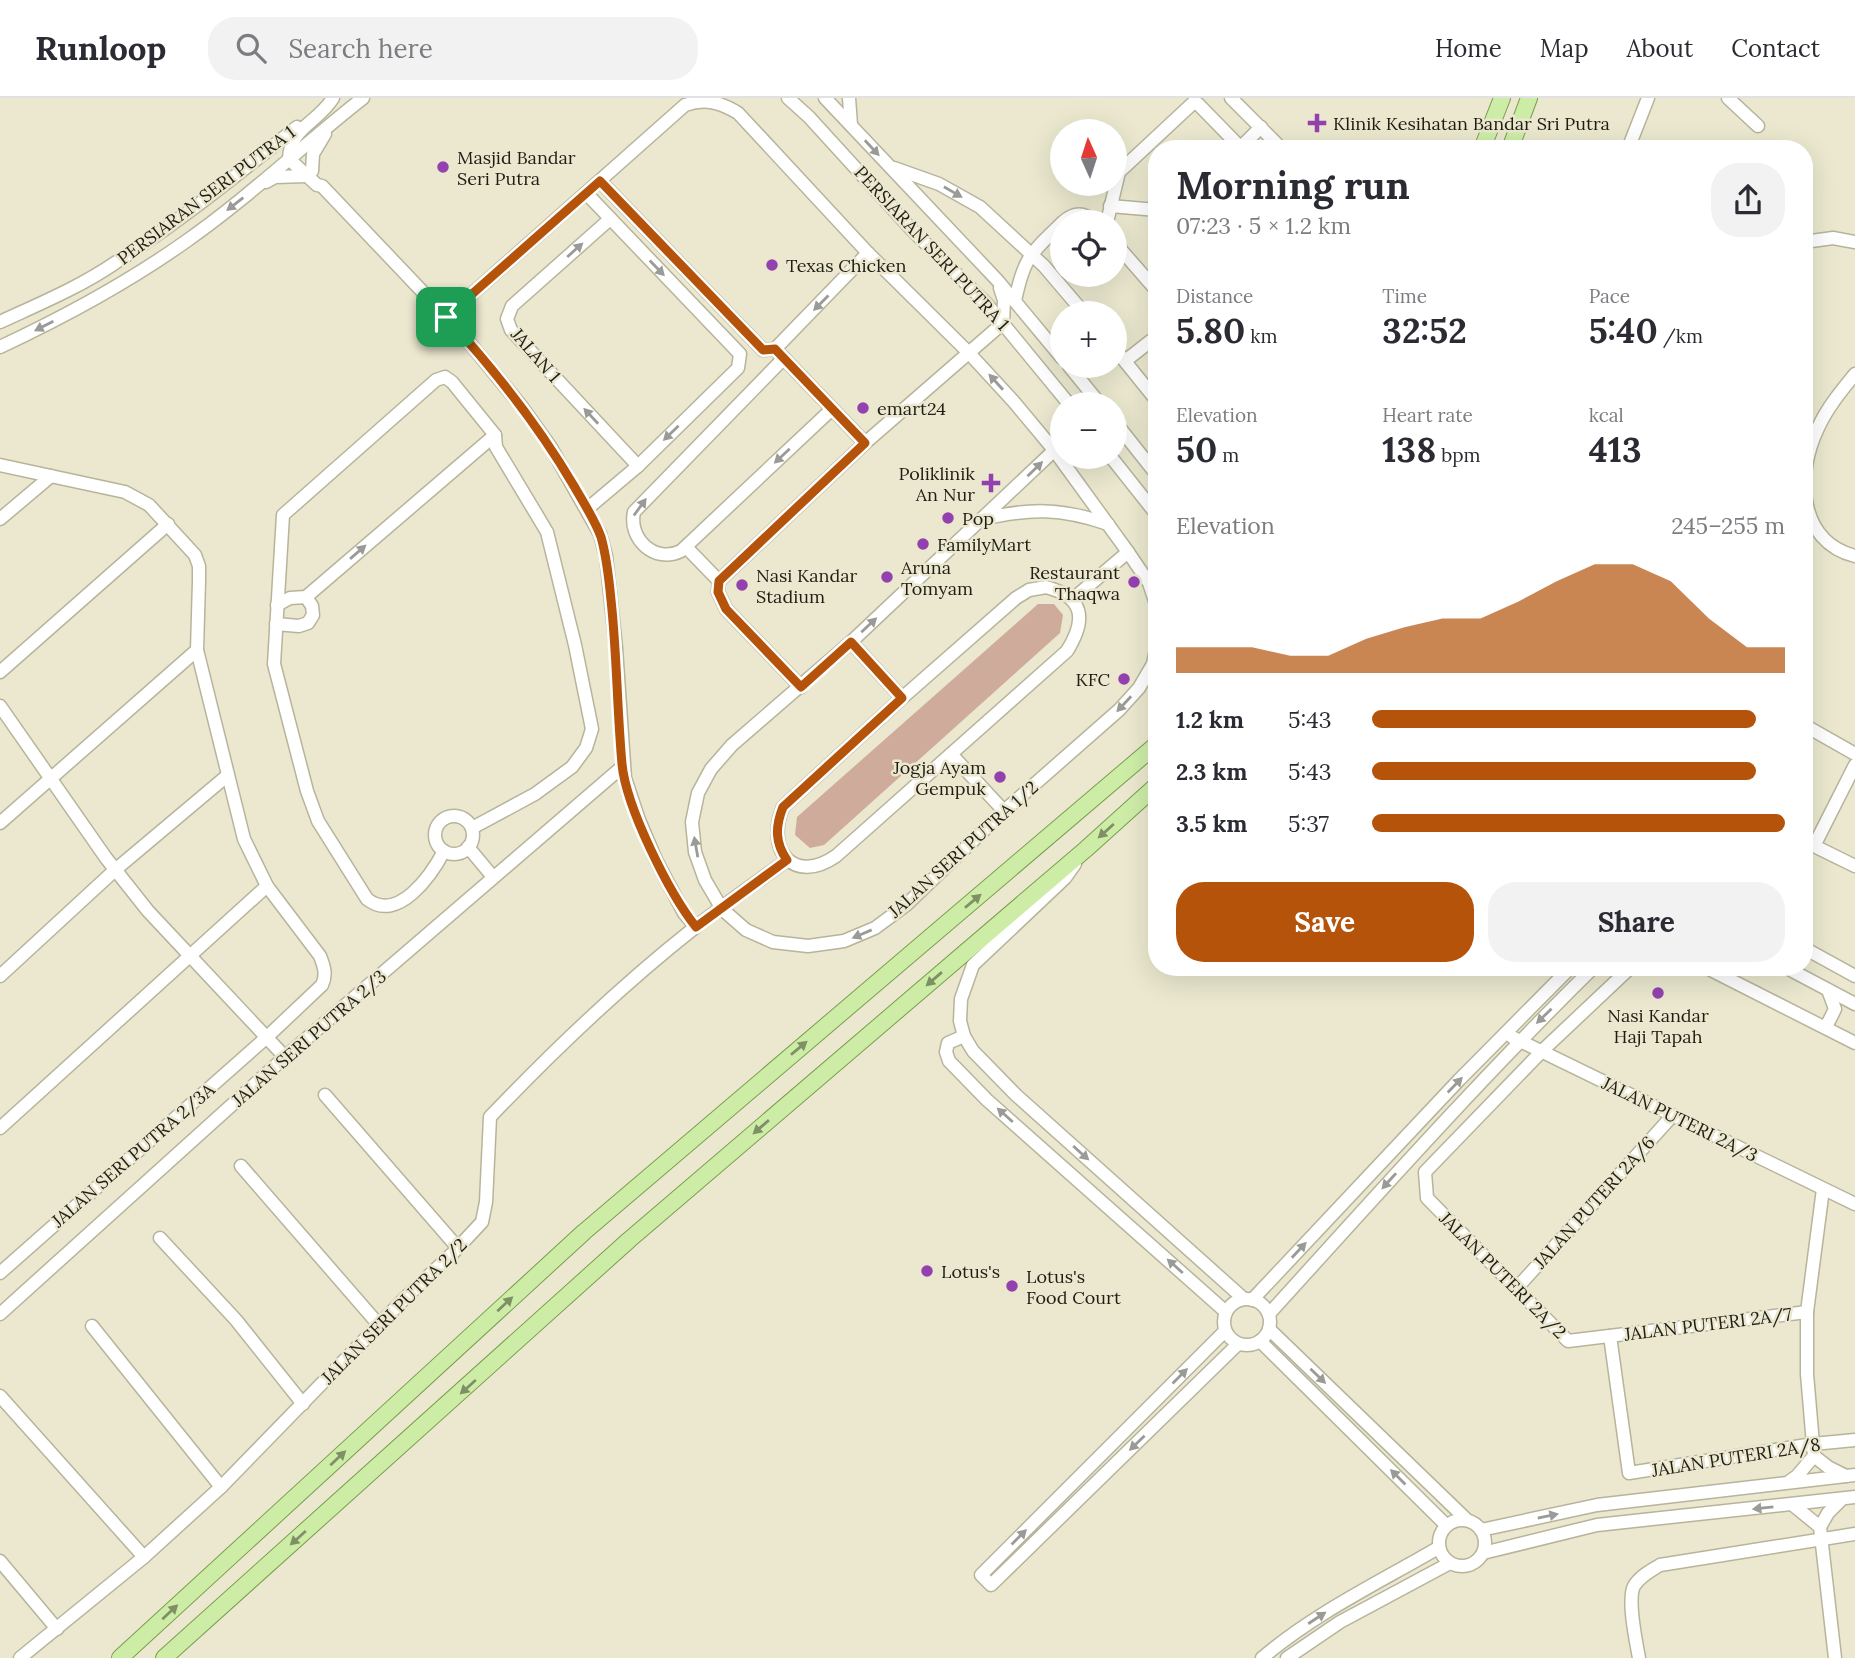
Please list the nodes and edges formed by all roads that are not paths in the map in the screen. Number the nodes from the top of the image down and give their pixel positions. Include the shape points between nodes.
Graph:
1 (333, 98) edge
2 (363, 98) edge
3 (788, 98) edge
4 (849, 98) edge
5 (1231, 98) edge
6 (1502, 98) edge
7 (1530, 98) edge
8 (1648, 98) edge
9 (1728, 98) edge
10 (827, 99) edge
11 (809, 117) junction
12 (333, 122) junction
13 (851, 125) junction
14 (1758, 126) dead end
15 (1261, 127) junction
16 (1152, 140) edge
17 (1232, 140) edge
18 (1248, 140) edge
19 (1273, 140) edge
20 (1486, 140) edge
21 (1514, 140) edge
22 (1632, 140) edge
23 (1148, 143) edge
24 (292, 154) junction
25 (890, 166) junction
26 (309, 174) junction
27 (600, 181) junction
28 (255, 188) junction
29 (586, 193) junction
30 (203, 202) junction
31 (1110, 206) junction
32 (1148, 209) edge
33 (1109, 210) edge
34 (610, 219) junction
35 (1050, 235) edge
36 (1813, 241) edge
37 (1855, 242) edge
38 (868, 253) junction
39 (1030, 254) junction
40 (1127, 257) edge
41 (998, 281) junction
42 (1148, 281) edge
43 (1015, 301) junction
44 (1074, 301) edge
45 (986, 303) junction
46 (446, 317) junction
47 (0, 323) edge
48 (1003, 323) junction
49 (985, 338) junction
50 (1050, 343) edge
51 (1148, 343) edge
52 (0, 347) edge
53 (968, 352) junction
54 (780, 354) junction
55 (1127, 359) edge
56 (1127, 364) edge
57 (1855, 374) edge
58 (1079, 378) edge
59 (1148, 390) edge
60 (1059, 392) edge
61 (1090, 392) edge
62 (832, 409) junction
63 (495, 435) junction
64 (1127, 438) edge
65 (1050, 439) edge
66 (1813, 441) edge
67 (865, 443) junction
68 (1050, 455) edge
69 (1148, 464) edge
70 (0, 465) edge
71 (638, 466) junction
72 (1072, 469) edge
73 (1121, 469) edge
74 (51, 476) junction
75 (1148, 504) edge
76 (587, 509) junction
77 (0, 519) edge
78 (982, 519) junction
79 (1813, 523) edge
80 (168, 524) junction
81 (1108, 524) junction
82 (686, 547) junction
83 (1128, 552) junction
84 (1855, 556) edge
85 (719, 581) junction
86 (1148, 582) edge
87 (306, 597) junction
88 (1073, 599) junction
89 (277, 606) junction
90 (276, 624) junction
91 (851, 642) junction
92 (197, 650) junction
93 (0, 672) edge
94 (1148, 673) edge
95 (801, 687) junction
96 (902, 698) junction
97 (0, 706) edge
98 (1813, 730) edge
99 (1148, 752) edge
100 (951, 754) junction
101 (1855, 754) edge
102 (1855, 765) edge
103 (622, 767) junction
104 (228, 775) junction
105 (51, 779) junction
106 (1148, 793) edge
107 (1004, 811) junction
108 (0, 823) edge
109 (472, 828) junction
110 (1813, 836) edge
111 (1813, 845) edge
112 (468, 847) junction
113 (1086, 849) junction
114 (444, 850) junction
115 (787, 860) junction
116 (1855, 866) edge
117 (116, 870) junction
118 (493, 877) junction
119 (267, 886) junction
120 (722, 909) junction
121 (696, 927) junction
122 (1813, 953) edge
123 (190, 956) junction
124 (0, 976) edge
125 (1562, 976) edge
126 (1585, 976) edge
127 (1622, 976) edge
128 (1723, 976) edge
129 (1802, 976) edge
130 (1855, 976) edge
131 (1828, 990) junction
132 (1855, 1007) edge
133 (1835, 1009) junction
134 (1826, 1027) junction
135 (1506, 1033) junction
136 (964, 1036) junction
137 (268, 1037) junction
138 (1518, 1040) junction
139 (1855, 1042) edge
140 (1542, 1051) junction
141 (285, 1058) junction
142 (324, 1095) dead end
143 (1672, 1115) junction
144 (0, 1128) edge
145 (241, 1166) dead end
146 (1823, 1189) junction
147 (1855, 1204) edge
148 (160, 1238) dead end
149 (458, 1248) junction
150 (0, 1273) edge
151 (1516, 1289) junction
152 (1248, 1300) junction
153 (1226, 1312) junction
154 (1807, 1312) junction
155 (0, 1314) edge
156 (1269, 1314) junction
157 (379, 1325) junction
158 (92, 1326) dead end
159 (1269, 1329) junction
160 (1225, 1331) junction
161 (1610, 1336) junction
162 (1260, 1341) junction
163 (1238, 1344) junction
164 (0, 1396) edge
165 (303, 1404) junction
166 (1855, 1440) edge
167 (1814, 1450) junction
168 (1851, 1475) edge
169 (1788, 1482) junction
170 (221, 1487) junction
171 (1849, 1498) edge
172 (1793, 1504) junction
173 (1467, 1520) junction
174 (1446, 1525) junction
175 (1481, 1530) junction
176 (1821, 1533) junction
177 (1855, 1534) edge
178 (1438, 1548) junction
179 (1483, 1553) junction
180 (144, 1557) junction
181 (0, 1561) edge
182 (1450, 1563) junction
183 (57, 1629) junction
184 (20, 1658) edge
185 (120, 1658) edge
186 (164, 1658) edge
187 (1262, 1658) edge
188 (1287, 1658) edge
189 (1639, 1658) edge
190 (1835, 1658) edge

1 - 24 street via 327,109 296,134
1 - 30 street, PERSIARAN SERI PUTRA 1
2 - 12 street, PERSIARAN SERI PUTRA 1
3 - 11 street, PERSIARAN SERI PUTRA 1
4 - 13 street
5 - 15 street
6 - 20 main road
7 - 21 main road
8 - 22 street
9 - 14 street
10 - 11 street
10 - 13 street, PERSIARAN SERI PUTRA 1
11 - 45 street, PERSIARAN SERI PUTRA 1
12 - 24 street, PERSIARAN SERI PUTRA 1
12 - 26 street via 313,154
13 -> 25 street, PERSIARAN SERI PUTRA 1
15 - 18 street
15 - 19 street
16 - 17 street via 1193,103
23 - 31 street via 1119,172
24 - 26 street
24 - 28 street, PERSIARAN SERI PUTRA 1
24 - 30 street via 272,157 225,192
25 -> 39 street via 939,184 980,207
25 - 41 street, PERSIARAN SERI PUTRA 1
26 - 28 street via 275,177
26 - 46 street
27 - 29 street
27 - 38 street via 685,105 712,101 738,113
27 - 54 street via 763,350
28 -> 52 street, PERSIARAN SERI PUTRA 1 via 185,242 122,282
29 - 34 street
29 - 46 street
30 - 47 street, PERSIARAN SERI PUTRA 1 via 113,265
31 - 32 street
31 - 33 street
34 -> 71 street via 740,354 738,368
71 -> 34 street, JALAN 1 via 510,330 507,319 512,306
35 - 39 street
36 - 37 street
38 - 53 street
38 -> 54 street
39 - 43 street
39 - 44 street
40 - 42 street
41 - 43 street, PERSIARAN SERI PUTRA 1
41 - 48 street via 1004,300
43 - 50 street, PERSIARAN SERI PUTRA 1
45 - 48 street, PERSIARAN SERI PUTRA 1
45 - 49 street via 990,319
46 - 76 street via 522,407
48 - 49 street
48 - 60 street, PERSIARAN SERI PUTRA 1
49 - 53 street
51 - 55 street
65 -> 53 street
53 - 67 street
54 - 62 street
82 -> 54 street via 671,556 650,551 634,532 634,512
56 - 59 street
57 - 66 street via 1837,396
58 - 61 street
62 - 67 street
62 -> 82 street
87 -> 63 street
63 - 89 street via 452,382 445,377 436,380 283,515
63 - 109 street via 496,447 547,532 592,729 586,748 572,767 535,794
64 - 69 street
67 - 85 street
78 -> 68 street
70 - 74 street
71 - 76 street
72 - 81 street
73 - 75 street
74 - 77 street
74 - 80 street via 125,492 149,505
76 - 103 street via 606,556
78 - 81 street via 1046,510
91 -> 78 street
79 - 84 street via 1834,547
80 - 92 street via 199,566
80 - 93 street
81 - 83 street
82 - 85 street
83 - 86 street
83 - 88 street
85 - 95 street via 718,592 726,609
87 - 89 street via 290,598
87 - 90 street via 313,615 308,623
88 - 96 street via 1046,587 1023,594
88 - 100 street via 1079,625 1067,651
89 - 90 street
90 - 114 street via 274,664 307,791 318,821 367,899 374,905 396,904 426,881
91 - 95 street
91 - 96 street
92 - 104 street
92 - 105 street
94 -> 107 street, JALAN SERI PUTRA 1/2 via 1119,710
120 -> 95 street via 695,852 692,822 698,793 732,745
96 - 115 street via 783,807 777,841
97 - 105 street
98 - 101 street
185 -> 99 main road via 584,1232
100 - 107 street
100 - 115 street via 825,864 811,867
102 - 110 street
103 - 118 street, JALAN SERI PUTRA 2/3
103 - 121 street via 656,860
104 - 117 street
104 - 119 street via 244,839
105 - 108 street
105 - 117 street
106 -> 113 main road
107 -> 120 street, JALAN SERI PUTRA 1/2 via 905,905 875,928 844,942 808,946 773,942 746,930
109 - 112 street
109 - 114 street via 463,818 445,818 435,834
111 - 116 street
112 - 114 street via 454,853
112 - 118 street
113 - 136 street via 1065,878 973,965 961,999
113 -> 186 main road via 629,1240
115 - 120 street, JALAN SERI PUTRA 2/2
117 - 123 street
117 - 124 street
118 - 141 street, JALAN SERI PUTRA 2/3
119 - 123 street
119 - 137 street, JALAN SERI PUTRA 2/3A via 320,956 325,971 321,985
120 - 121 street, JALAN SERI PUTRA 2/2
121 - 149 street, JALAN SERI PUTRA 2/2 via 489,1117 485,1214
122 - 130 street
123 - 137 street
123 - 144 street
125 - 135 street
126 -> 138 street
127 - 140 street, JALAN PUTERI 2A/2
128 - 134 street
129 - 131 street
131 - 132 street
131 - 133 street
132 - 133 street
133 - 134 street
134 - 139 street
135 - 138 street, JALAN PUTERI 2A/3
152 -> 135 street
136 -> 152 street via 1016,1095
153 -> 136 street via 949,1061 948,1043
137 - 141 street
137 - 150 street, JALAN SERI PUTRA 2/3A
138 - 140 street, JALAN PUTERI 2A/3
138 -> 156 street
140 - 143 street, JALAN PUTERI 2A/3
140 - 151 street, JALAN PUTERI 2A/2 via 1425,1172 1427,1198
141 - 155 street, JALAN SERI PUTRA 2/3
142 - 149 street
143 - 146 street, JALAN PUTERI 2A/3
143 - 151 street, JALAN PUTERI 2A/6
145 - 157 street
146 - 147 street, JALAN PUTERI 2A/3
146 - 154 street
148 - 165 street via 236,1320
149 - 157 street, JALAN SERI PUTRA 2/2
151 - 161 street, JALAN PUTERI 2A/2 via 1568,1341
152 - 153 street via 1237,1301
152 - 156 street via 1265,1307
153 - 160 street
154 - 161 street, JALAN PUTERI 2A/7
154 - 167 street
156 - 159 street
157 - 165 street, JALAN SERI PUTRA 2/2
158 - 170 street
159 - 162 street
159 -> 173 street
160 - 163 street
163 -> 160 street via 991,1585 981,1575
161 - 167 street, JALAN PUTERI 2A/8 via 1629,1473
162 - 163 street
174 -> 162 street
164 - 180 street
165 - 170 street, JALAN SERI PUTRA 2/2
166 - 167 street, JALAN PUTERI 2A/8
167 - 168 street via 1828,1467
167 - 169 street
168 - 169 street
175 -> 169 street via 1597,1506
170 - 180 street, JALAN SERI PUTRA 2/2
171 - 172 street
171 - 176 street via 1828,1513
172 - 176 street
172 -> 179 street via 1597,1525
173 - 174 street
173 - 175 street
174 - 178 street
175 - 179 street
176 - 177 street
176 - 189 street via 1660,1565 1647,1573 1634,1586 1631,1600
176 - 190 street
178 - 182 street
187 -> 178 street via 1324,1613
179 - 182 street via 1472,1564
180 - 183 street, JALAN SERI PUTRA 2/2
181 - 183 street
182 - 188 street via 1340,1622
183 - 184 street, JALAN SERI PUTRA 2/2

